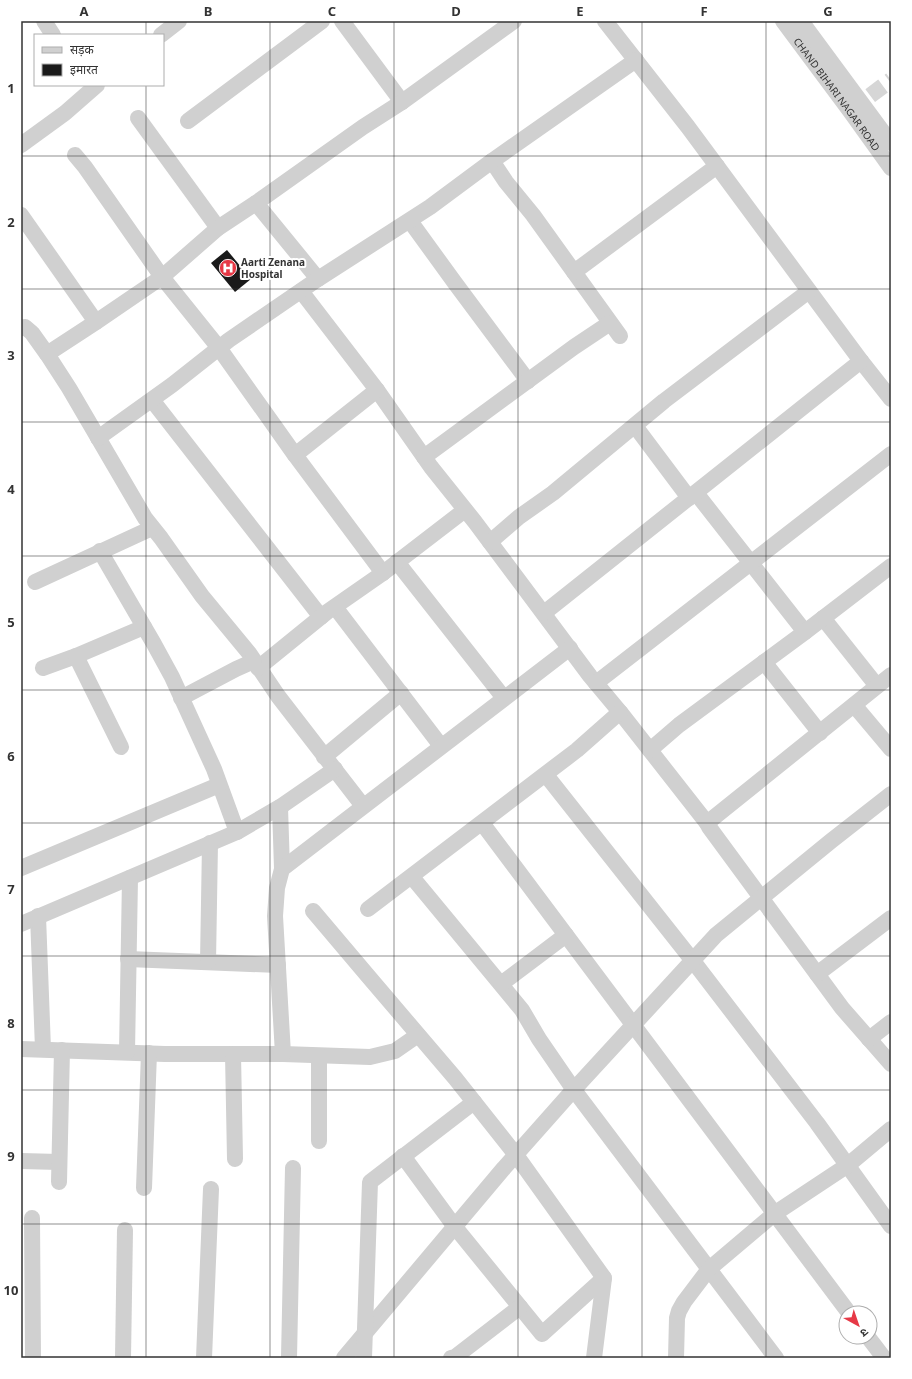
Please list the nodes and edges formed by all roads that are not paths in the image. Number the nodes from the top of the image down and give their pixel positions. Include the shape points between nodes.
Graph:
1 (44, 21) edge
2 (179, 21) edge
3 (322, 21) edge
4 (342, 21) edge
5 (514, 21) edge
6 (605, 21) edge
7 (783, 21) edge
8 (801, 21) edge
9 (52, 34) edge
10 (162, 34) edge
11 (636, 60) junction
12 (96, 86) edge
13 (402, 102) junction
14 (138, 118) dead end
15 (188, 121) dead end
16 (891, 143) edge
17 (21, 145) edge
18 (75, 155) dead end
19 (492, 161) junction
20 (717, 166) junction
21 (891, 168) edge
22 (256, 203) junction
23 (21, 214) edge
24 (410, 221) junction
25 (218, 228) junction
26 (26, 232) edge
27 (574, 272) junction
28 (162, 277) junction
29 (318, 279) junction
30 (809, 290) junction
31 (301, 291) junction
32 (96, 322) junction
33 (610, 323) junction
34 (21, 328) edge
35 (620, 336) dead end
36 (219, 348) junction
37 (47, 354) junction
38 (861, 361) junction
39 (528, 381) junction
40 (377, 390) junction
41 (891, 399) edge
42 (152, 400) junction
43 (635, 426) junction
44 (98, 438) junction
45 (891, 454) edge
46 (295, 455) junction
47 (424, 457) junction
48 (692, 495) junction
49 (465, 510) junction
50 (152, 528) junction
51 (490, 542) junction
52 (100, 551) junction
53 (397, 562) junction
54 (750, 562) junction
55 (891, 566) edge
56 (383, 573) junction
57 (35, 582) dead end
58 (335, 607) junction
59 (544, 613) junction
60 (321, 617) junction
61 (824, 618) junction
62 (144, 627) junction
63 (805, 632) junction
64 (570, 648) junction
65 (76, 656) junction
66 (764, 662) junction
67 (256, 665) junction
68 (43, 668) dead end
69 (891, 675) edge
70 (596, 683) junction
71 (877, 686) junction
72 (401, 693) junction
73 (181, 698) junction
74 (504, 698) junction
75 (854, 705) junction
76 (620, 712) junction
77 (820, 732) junction
78 (441, 746) junction
79 (121, 747) dead end
80 (891, 749) edge
81 (650, 750) junction
82 (324, 756) junction
83 (335, 769) junction
84 (546, 774) junction
85 (220, 785) junction
86 (891, 794) edge
87 (363, 806) junction
88 (280, 807) junction
89 (482, 823) junction
90 (707, 823) junction
91 (237, 832) junction
92 (210, 843) junction
93 (21, 868) edge
94 (282, 869) junction
95 (412, 877) junction
96 (130, 878) junction
97 (761, 898) junction
98 (368, 909) dead end
99 (313, 910) dead end
100 (38, 916) junction
101 (891, 918) edge
102 (21, 924) edge
103 (566, 934) junction
104 (128, 959) junction
105 (693, 961) junction
106 (208, 962) junction
107 (278, 965) junction
108 (816, 974) junction
109 (501, 984) junction
110 (891, 1022) edge
111 (633, 1025) junction
112 (418, 1035) junction
113 (869, 1040) junction
114 (21, 1049) edge
115 (43, 1049) junction
116 (62, 1050) junction
117 (127, 1052) junction
118 (149, 1053) junction
119 (233, 1054) junction
120 (283, 1054) junction
121 (319, 1056) junction
122 (891, 1064) edge
123 (574, 1090) junction
124 (474, 1102) junction
125 (891, 1129) edge
126 (319, 1141) dead end
127 (403, 1156) junction
128 (516, 1156) junction
129 (234, 1159) dead end
130 (21, 1161) edge
131 (59, 1162) junction
132 (848, 1165) junction
133 (293, 1168) dead end
134 (59, 1182) dead end
135 (144, 1188) dead end
136 (210, 1189) dead end
137 (774, 1214) junction
138 (32, 1218) dead end
139 (891, 1226) edge
140 (455, 1227) junction
141 (125, 1230) dead end
142 (709, 1269) junction
143 (604, 1278) junction
144 (843, 1305) edge
145 (520, 1307) junction
146 (364, 1334) junction
147 (874, 1345) edge
148 (773, 1357) edge
149 (33, 1358) edge
150 (123, 1358) edge
151 (204, 1358) edge
152 (289, 1358) edge
153 (344, 1358) edge
154 (364, 1358) edge
155 (451, 1358) edge
156 (594, 1358) edge
157 (676, 1358) edge
158 (884, 1358) edge

1 - 9 street
2 - 10 street
3 - 15 street
4 - 13 street
5 - 13 street
6 - 11 street
7 - 21 street, CHAND BIHARI NAGAR ROAD
8 - 16 street, CHAND BIHARI NAGAR ROAD
11 - 19 street
11 - 20 street
12 - 17 street via 65,113
13 - 22 street via 362,127
14 - 25 street
18 - 28 street
19 - 24 street
19 - 27 street
20 - 27 street
20 - 30 street
22 - 25 street
22 - 29 street
23 - 26 street
24 - 29 street
24 - 39 street
25 - 28 street
26 - 32 street
27 - 33 street
28 - 32 street
28 - 36 street
29 - 31 street
30 - 38 street
30 - 43 street
31 - 36 street
31 - 40 street
32 - 37 street
33 - 35 street
33 - 39 street
34 - 37 street via 25,327 32,333
36 - 42 street
36 - 46 street
37 - 44 street
38 - 41 street
38 - 48 street
39 - 47 street
40 - 46 street
40 - 47 street
42 - 44 street
42 - 60 street
43 - 48 street
43 - 51 street
44 - 50 street
45 - 54 street
46 - 56 street
47 - 49 street
48 - 54 street
48 - 59 street
49 - 51 street
49 - 53 street
50 - 52 street
50 - 67 street
51 - 59 street
52 - 57 street
52 - 62 street
53 - 56 street
53 - 74 street
54 - 63 street
54 - 70 street
55 - 61 street
56 - 58 street
58 - 60 street
58 - 72 street
59 - 64 street
60 - 67 street
61 - 63 street
61 - 71 street
62 - 65 street
62 - 73 street
63 - 66 street
64 - 70 street
64 - 74 street
65 - 68 street
65 - 79 street
66 - 77 street
66 - 81 street via 679,725
67 - 73 street via 236,669
67 - 82 street
69 - 71 street
70 - 76 street
71 - 75 street
72 - 78 street
72 - 82 street
73 - 85 street
74 - 78 street
75 - 77 street
75 - 80 street
76 - 81 street
76 - 84 street
77 - 90 street
78 - 87 street
81 - 90 street
82 - 83 street
83 - 87 street
83 - 88 street
84 - 89 street
84 - 105 street
85 - 91 street
85 - 93 street
86 - 97 street
87 - 94 street
88 - 91 street
88 - 94 street
89 - 95 street
89 - 103 street
90 - 97 street
91 - 92 street
92 - 96 street
92 - 106 street
94 - 107 street via 277,888 275,916
95 - 98 street
95 - 109 street
96 - 100 street
96 - 104 street
97 - 105 street via 716,935
97 - 108 street
99 - 112 street
100 - 102 street
100 - 115 street
101 - 108 street
103 - 109 street
103 - 111 street
104 - 106 street
104 - 117 street
105 - 111 street
105 - 132 street
106 - 107 street
107 - 120 street
108 - 113 street
109 - 123 street via 522,1010
110 - 113 street
111 - 123 street
111 - 137 street
112 - 121 street via 395,1051 383,1055
112 - 124 street
113 - 122 street
114 - 115 street
115 - 116 street
116 - 117 street
116 - 131 street
117 - 118 street
118 - 119 street
118 - 135 street
119 - 120 street
119 - 129 street
120 - 121 street
121 - 126 street
123 - 128 street
123 - 142 street
124 - 127 street
124 - 128 street
125 - 132 street
127 - 140 street
127 - 146 street via 370,1182
128 - 140 street
128 - 143 street
130 - 131 street
131 - 134 street
132 - 137 street
132 - 139 street
133 - 152 street
136 - 151 street
137 - 142 street
137 - 144 street
138 - 149 street
140 - 145 street
140 - 146 street
141 - 150 street
142 - 148 street
142 - 157 street via 679,1311
143 - 145 street via 542,1334
143 - 156 street
145 - 155 street
146 - 153 street
146 - 154 street
147 - 158 street

